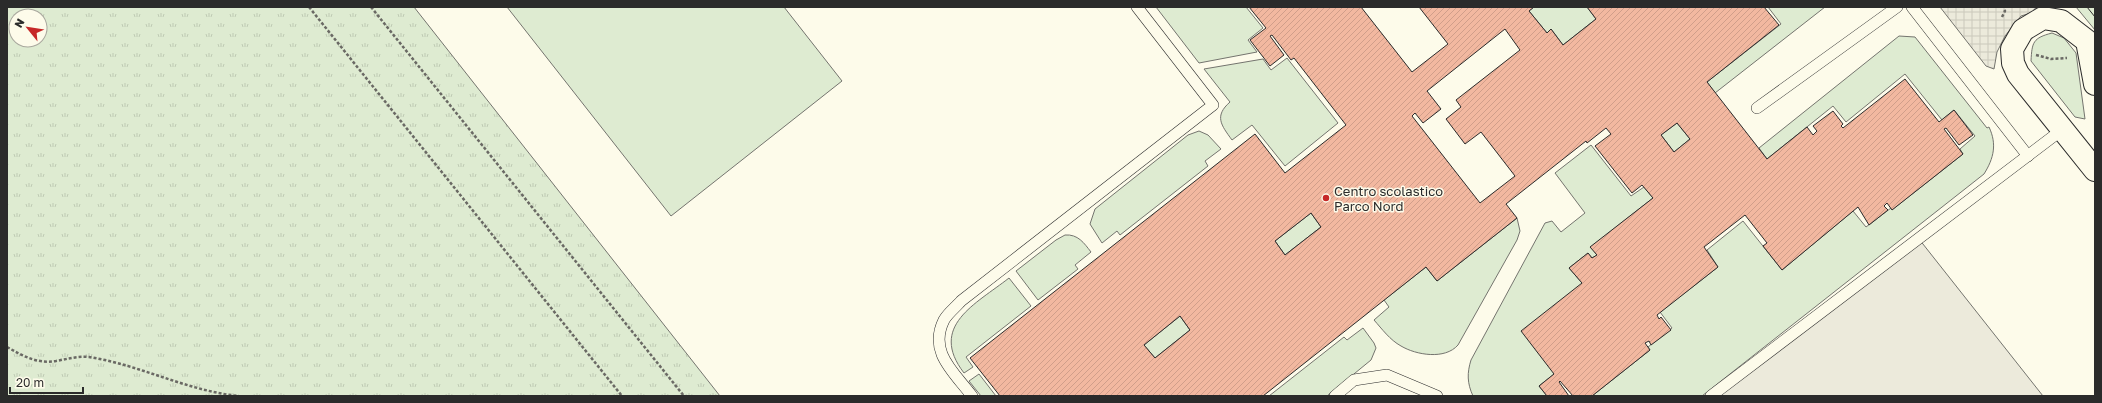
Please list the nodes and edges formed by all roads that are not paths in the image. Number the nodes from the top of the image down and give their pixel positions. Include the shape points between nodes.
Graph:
1 (1137, 7) edge
2 (1897, 7) edge
3 (1912, 7) edge
4 (2095, 84) edge
5 (1757, 108) dead end
6 (2063, 129) junction
7 (2028, 156) junction
8 (2095, 170) edge
9 (972, 396) edge
10 (1335, 396) edge
11 (1437, 396) edge
12 (1711, 396) edge

1 - 9 lane via 1213,105 961,301 945,319 938,336 941,356
2 - 5 lane
3 - 7 lane
4 - 6 street via 2087,41 2076,32 2061,21 2043,18 2023,30 2012,49 2013,63 2018,74
6 - 7 lane
6 - 8 street
7 - 12 lane
10 - 11 lane via 1354,380 1387,375

